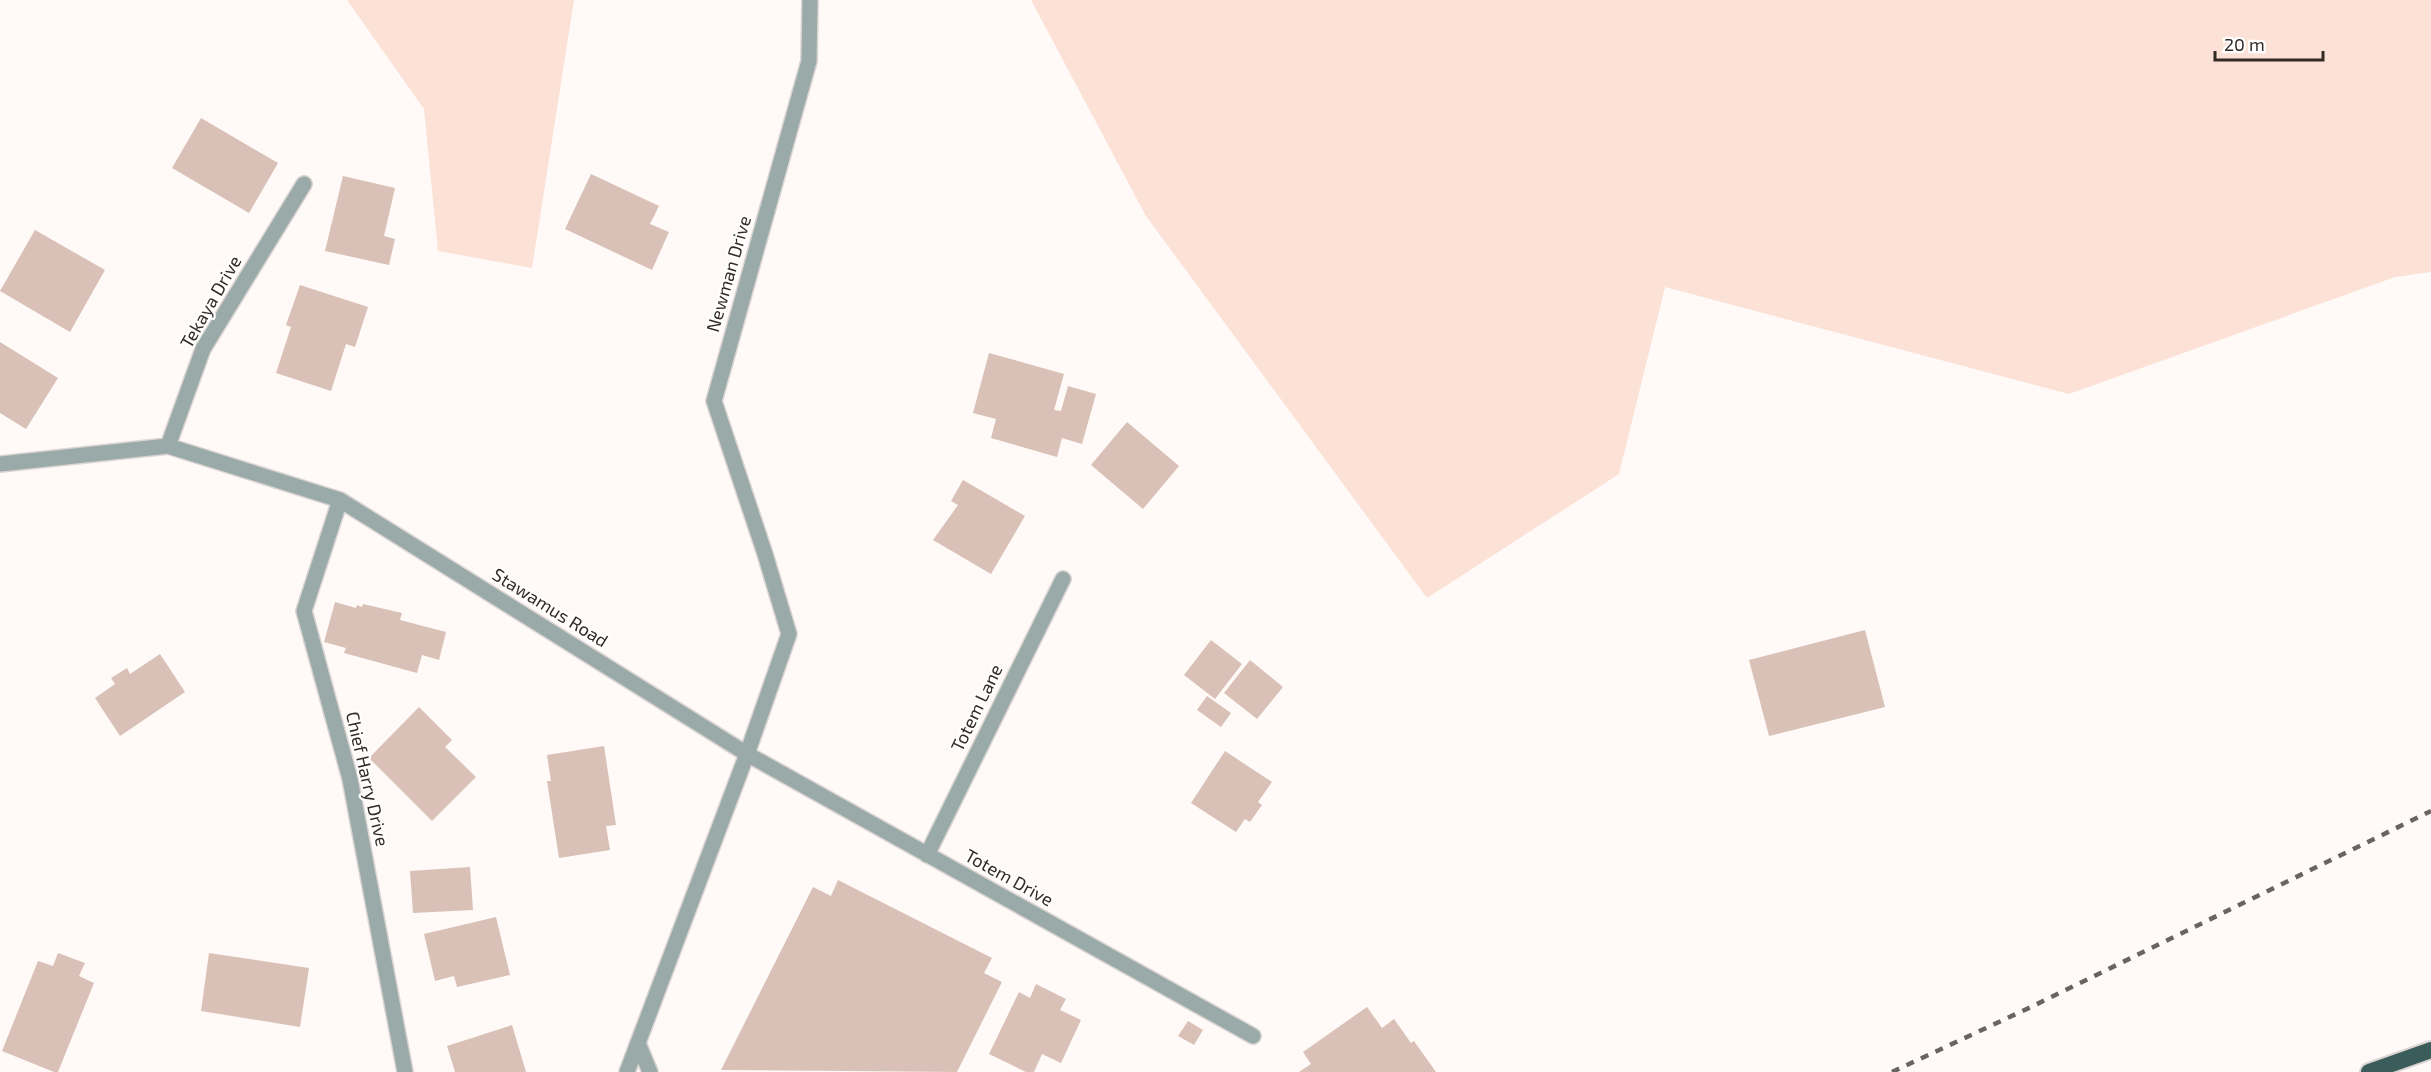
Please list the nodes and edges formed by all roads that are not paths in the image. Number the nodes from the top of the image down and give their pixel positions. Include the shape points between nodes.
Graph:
1 (810, 0) edge
2 (304, 184) dead end
3 (168, 446) junction
4 (0, 464) edge
5 (340, 500) junction
6 (1063, 579) dead end
7 (747, 754) junction
8 (927, 855) junction
9 (1253, 1036) dead end
10 (638, 1042) junction
11 (2431, 1050) edge
12 (405, 1072) edge
13 (627, 1072) edge
14 (650, 1072) edge
15 (2369, 1072) edge

1 - 7 street, Newman Drive via 809,61 714,401 789,634
2 - 3 street, Tekaya Drive via 203,349
3 - 4 street, Stawamus Road
3 - 5 street, Stawamus Road
5 - 7 street, Stawamus Road
5 - 12 street, Chief Harry Drive via 304,611 350,779
6 - 8 street, Totem Lane
7 - 8 street, Totem Drive
7 - 10 street
8 - 9 street, Totem Drive
10 - 13 street
10 - 14 street
11 - 15 highway

